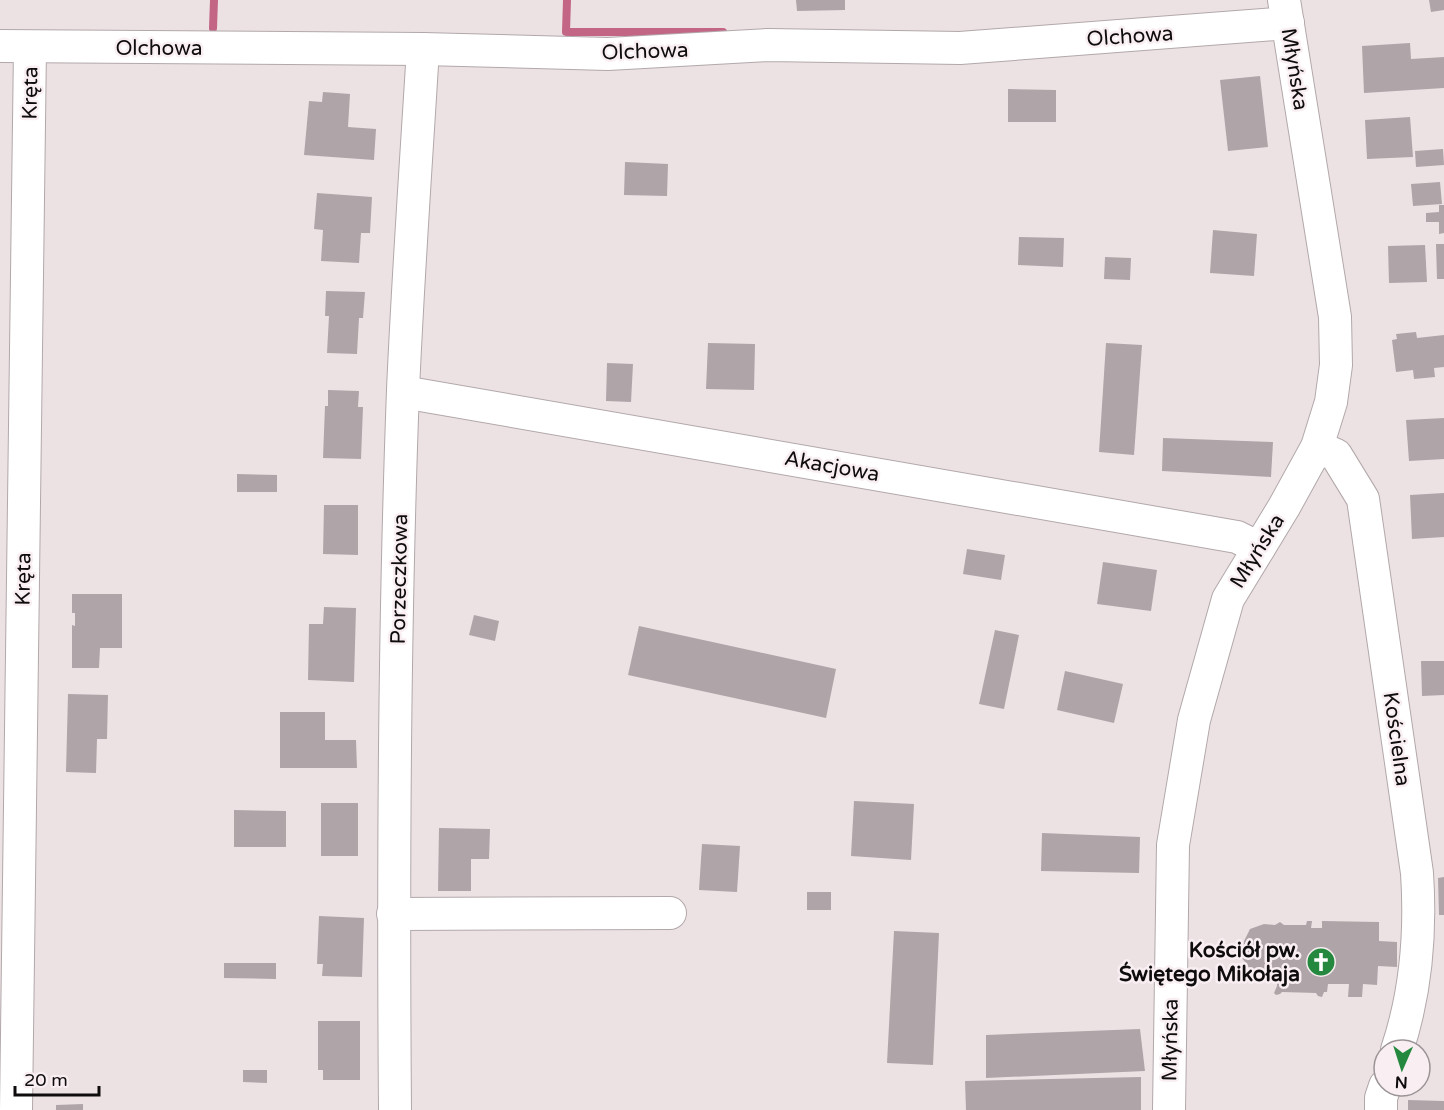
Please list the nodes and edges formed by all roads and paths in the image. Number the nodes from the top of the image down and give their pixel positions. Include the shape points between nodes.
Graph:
1 (1286, 11) edge
2 (15, 46) edge
3 (423, 49) junction
4 (403, 392) junction
5 (1317, 447) junction
6 (1259, 548) junction
7 (670, 913) dead end
8 (393, 914) junction
9 (1400, 1038) edge
10 (16, 1110) edge
11 (394, 1110) edge
12 (1169, 1110) edge

1 - 3 street, Olchowa via 960,48 768,45 608,54
1 - 5 street, Młyńska via 1335,317 1336,365 1331,402
2 - 3 street, Olchowa
2 - 10 street, Kręta
3 - 4 street, Porzeczkowa
4 - 6 street, Akacjowa via 1237,537
4 - 8 street, Porzeczkowa
5 - 6 street, Młyńska
5 - 9 street, Kościelna via 1336,456 1363,499 1417,873 1420,916 1416,955
6 - 12 street, Młyńska via 1228,599 1194,720 1173,845
7 - 8 street
8 - 11 street, Porzeczkowa

